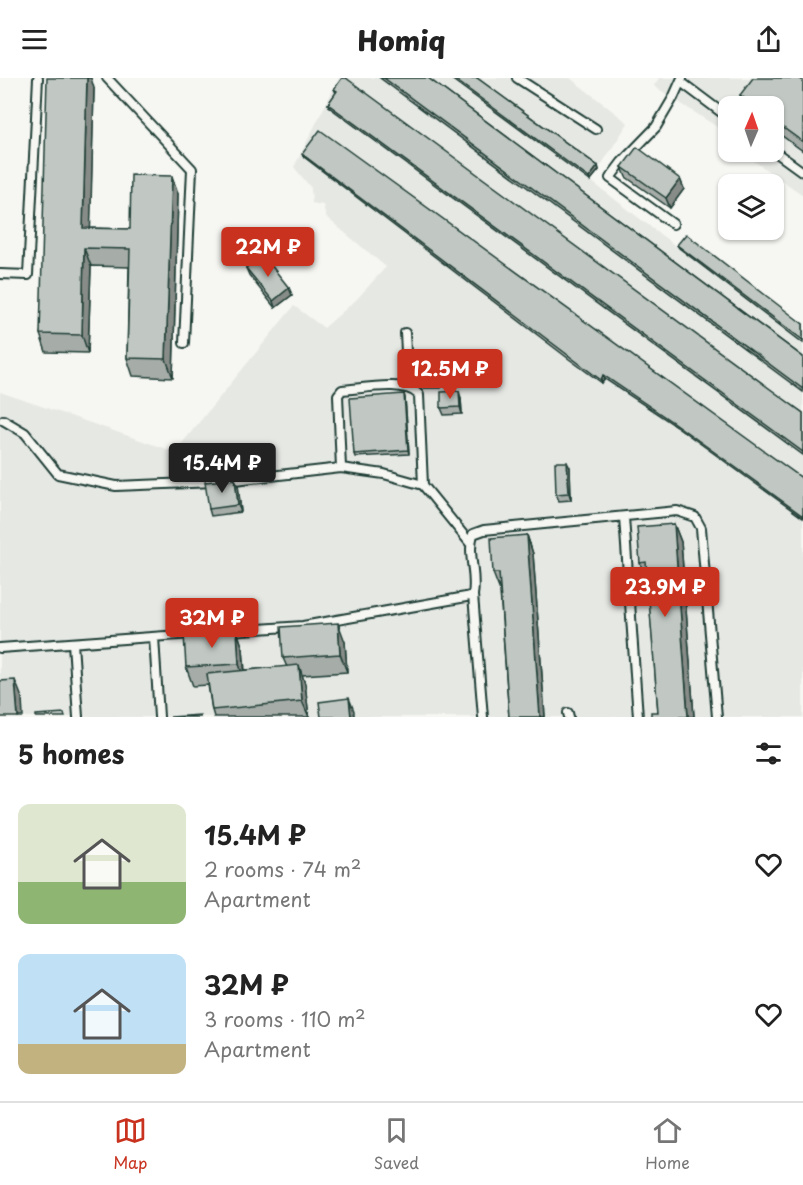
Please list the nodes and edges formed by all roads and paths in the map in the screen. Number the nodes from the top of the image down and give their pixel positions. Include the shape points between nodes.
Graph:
1 (38, 78) edge
2 (107, 78) edge
3 (517, 78) edge
4 (681, 80) edge
5 (718, 109) edge
6 (596, 129) dead end
7 (784, 158) edge
8 (803, 172) edge
9 (673, 224) dead end
10 (0, 274) edge
11 (405, 333) dead end
12 (183, 343) dead end
13 (408, 388) junction
14 (3, 420) dead end
15 (342, 468) junction
16 (423, 485) junction
17 (624, 517) junction
18 (470, 543) junction
19 (473, 595) junction
20 (200, 633) edge
21 (211, 633) edge
22 (154, 637) junction
23 (73, 643) junction
24 (0, 648) edge
25 (78, 717) edge
26 (159, 717) edge
27 (483, 717) edge
28 (638, 717) edge
29 (717, 717) edge

1 - 10 lane via 28,275
2 - 12 lane via 192,169
3 - 6 lane
4 - 5 lane
4 - 9 lane via 656,128 610,178
7 - 8 lane
11 - 13 lane
13 - 15 lane via 342,390 338,395
13 - 16 lane via 418,395
14 - 15 lane via 26,433 58,474 116,486 206,483
15 - 16 lane
16 - 18 lane
17 - 18 lane via 483,530 473,534
17 - 28 lane
17 - 29 lane via 677,511 695,517 701,528
18 - 19 lane
19 - 21 lane via 303,626
19 - 27 lane
20 - 22 lane
22 - 23 lane
22 - 26 lane
23 - 24 lane
23 - 25 lane

